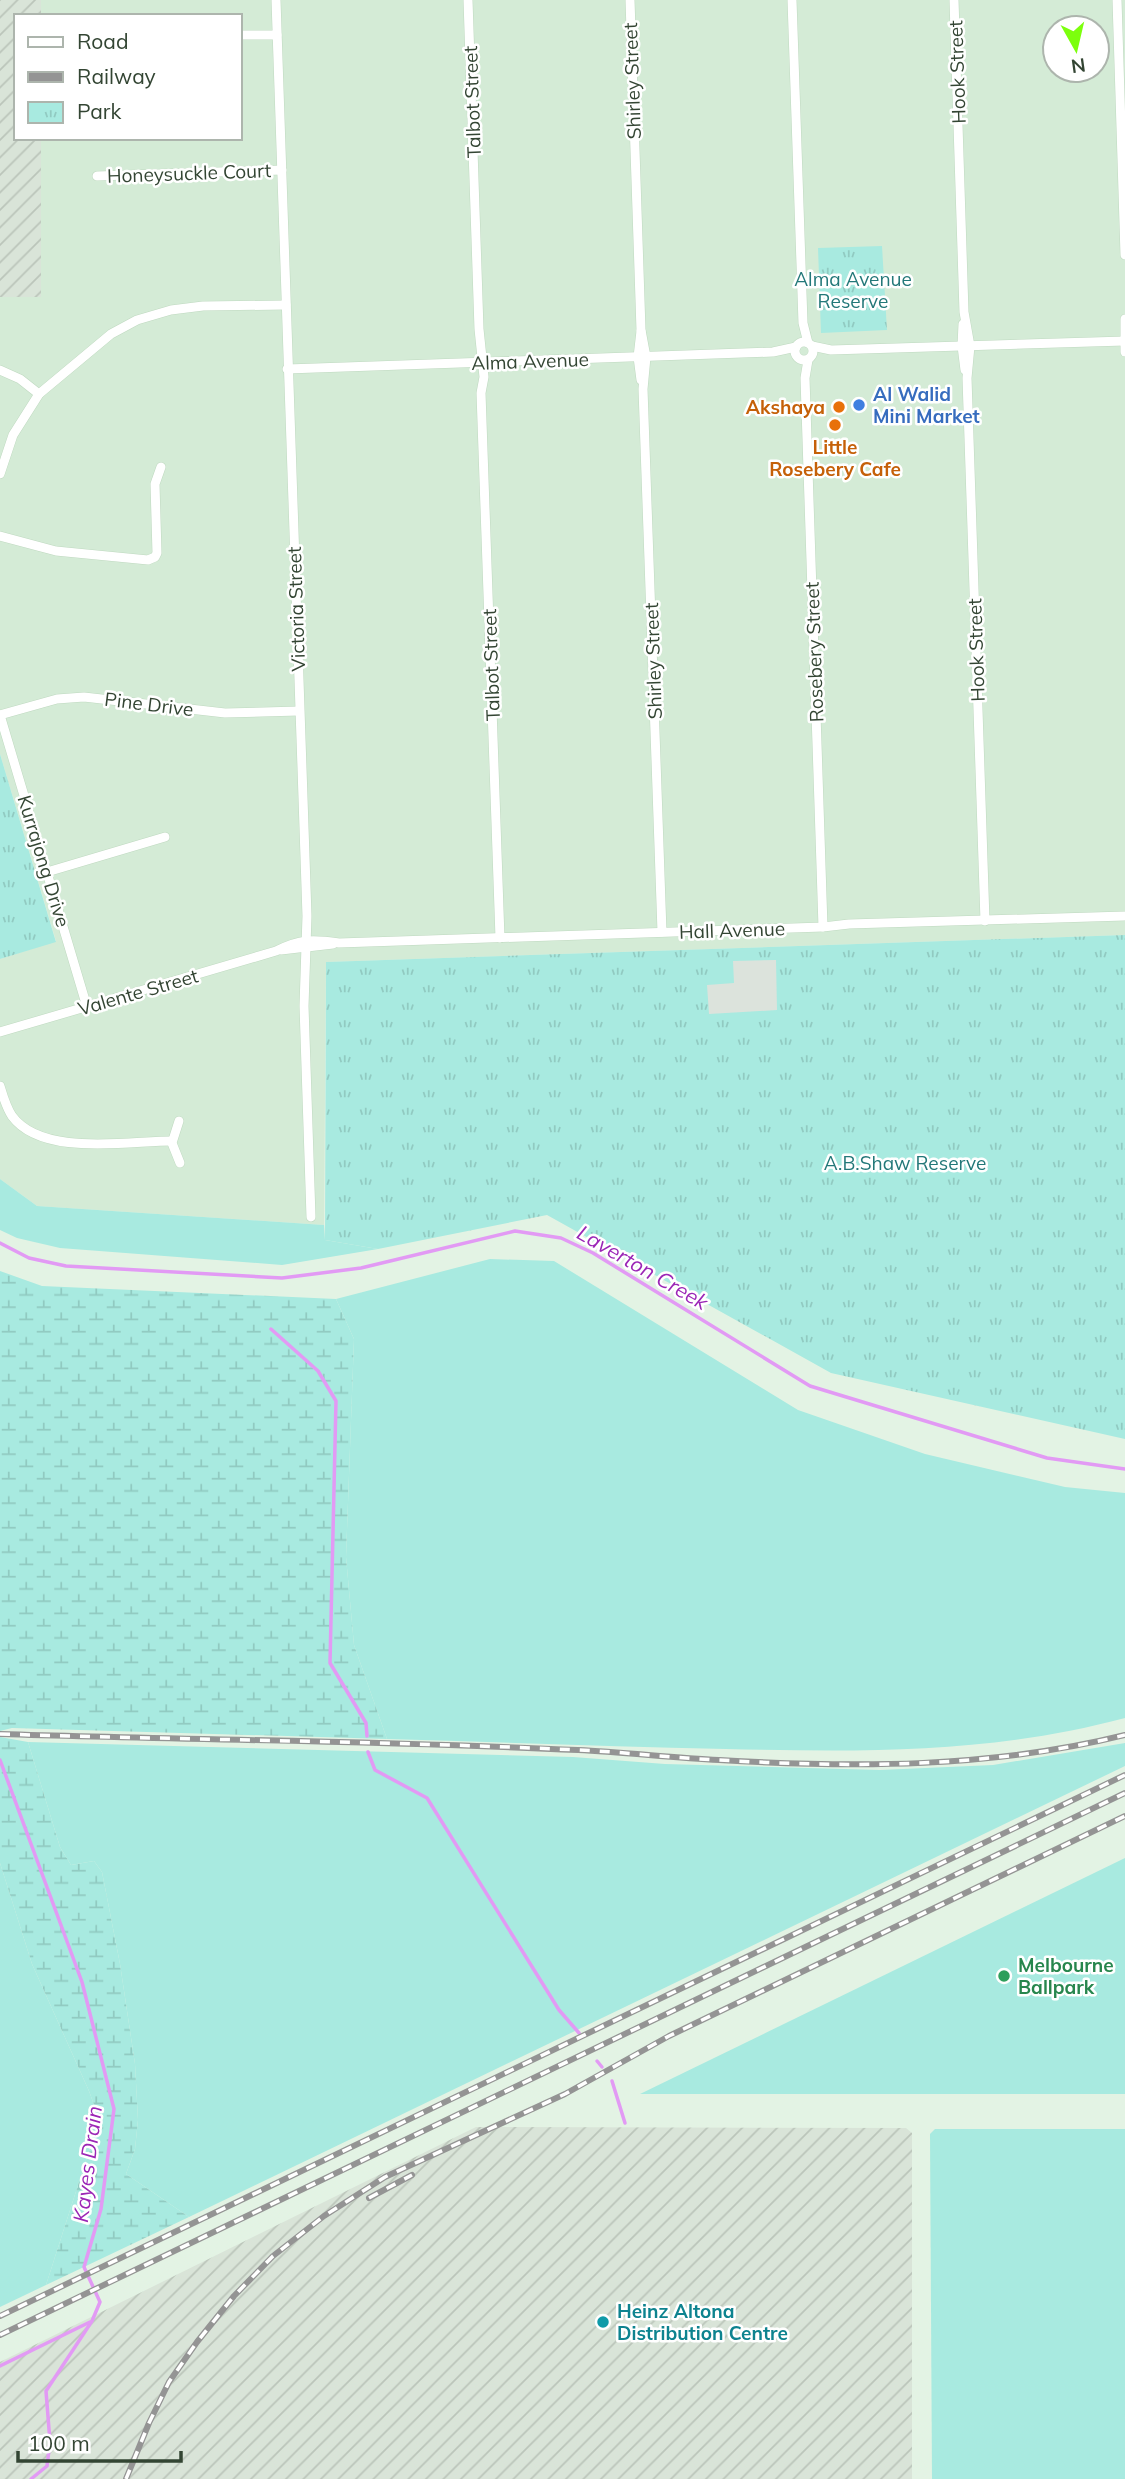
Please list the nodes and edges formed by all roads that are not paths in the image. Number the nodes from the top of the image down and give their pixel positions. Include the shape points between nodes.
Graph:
1 (276, 0) edge
2 (468, 0) edge
3 (630, 0) edge
4 (792, 0) edge
5 (954, 0) edge
6 (1117, 0) edge
7 (242, 35) edge
8 (277, 35) junction
9 (282, 170) junction
10 (97, 176) dead end
11 (1125, 255) edge
12 (286, 305) junction
13 (1125, 319) edge
14 (1125, 341) edge
15 (966, 346) junction
16 (804, 352) junction
17 (1125, 352) edge
18 (642, 357) junction
19 (480, 362) junction
20 (287, 369) junction
21 (0, 370) edge
22 (39, 394) junction
23 (161, 467) dead end
24 (0, 474) edge
25 (0, 536) edge
26 (299, 711) junction
27 (0, 715) edge
28 (165, 837) dead end
29 (47, 872) junction
30 (1125, 916) edge
31 (985, 921) junction
32 (824, 927) junction
33 (662, 932) junction
34 (500, 938) junction
35 (307, 945) junction
36 (87, 1007) junction
37 (0, 1032) edge
38 (0, 1086) edge
39 (179, 1121) dead end
40 (172, 1141) junction
41 (180, 1163) dead end
42 (312, 1217) dead end

1 - 8 street, Victoria Street
2 - 19 street, Talbot Street
3 - 18 street, Shirley Street
4 - 16 street, Rosebery Street
5 - 15 street, Hook Street
6 - 11 street
7 - 8 street
8 - 9 street, Victoria Street
9 - 10 street, Honeysuckle Court
9 - 12 street, Victoria Street
12 - 20 street, Victoria Street
12 - 22 street via 202,306 137,320 111,334
13 - 14 street
14 - 15 street, Alma Avenue
14 - 17 street
15 - 16 street, Alma Avenue
15 - 31 street, Hook Street
16 - 18 street, Alma Avenue
16 - 32 street, Rosebery Street
18 - 19 street, Alma Avenue
18 - 33 street, Shirley Street
19 - 20 street, Alma Avenue
19 - 34 street, Talbot Street
20 - 26 street, Victoria Street
21 - 22 street
22 - 24 street via 13,435
23 - 25 street via 155,484 158,553 148,561 56,551
26 - 27 street, Pine Drive via 217,713 84,697 57,699
26 - 35 street, Victoria Street
27 - 29 street, Kurrajong Drive
28 - 29 street
29 - 36 street, Kurrajong Drive
30 - 31 street, Hall Avenue
31 - 32 street, Hall Avenue
32 - 33 street, Hall Avenue
33 - 34 street, Hall Avenue
34 - 35 street, Hall Avenue
35 - 36 street, Valente Street via 295,942
35 - 42 street, Victoria Street via 304,1006
36 - 37 street, Valente Street
38 - 40 street via 12,1117 45,1139 75,1143
39 - 40 street
40 - 41 street

